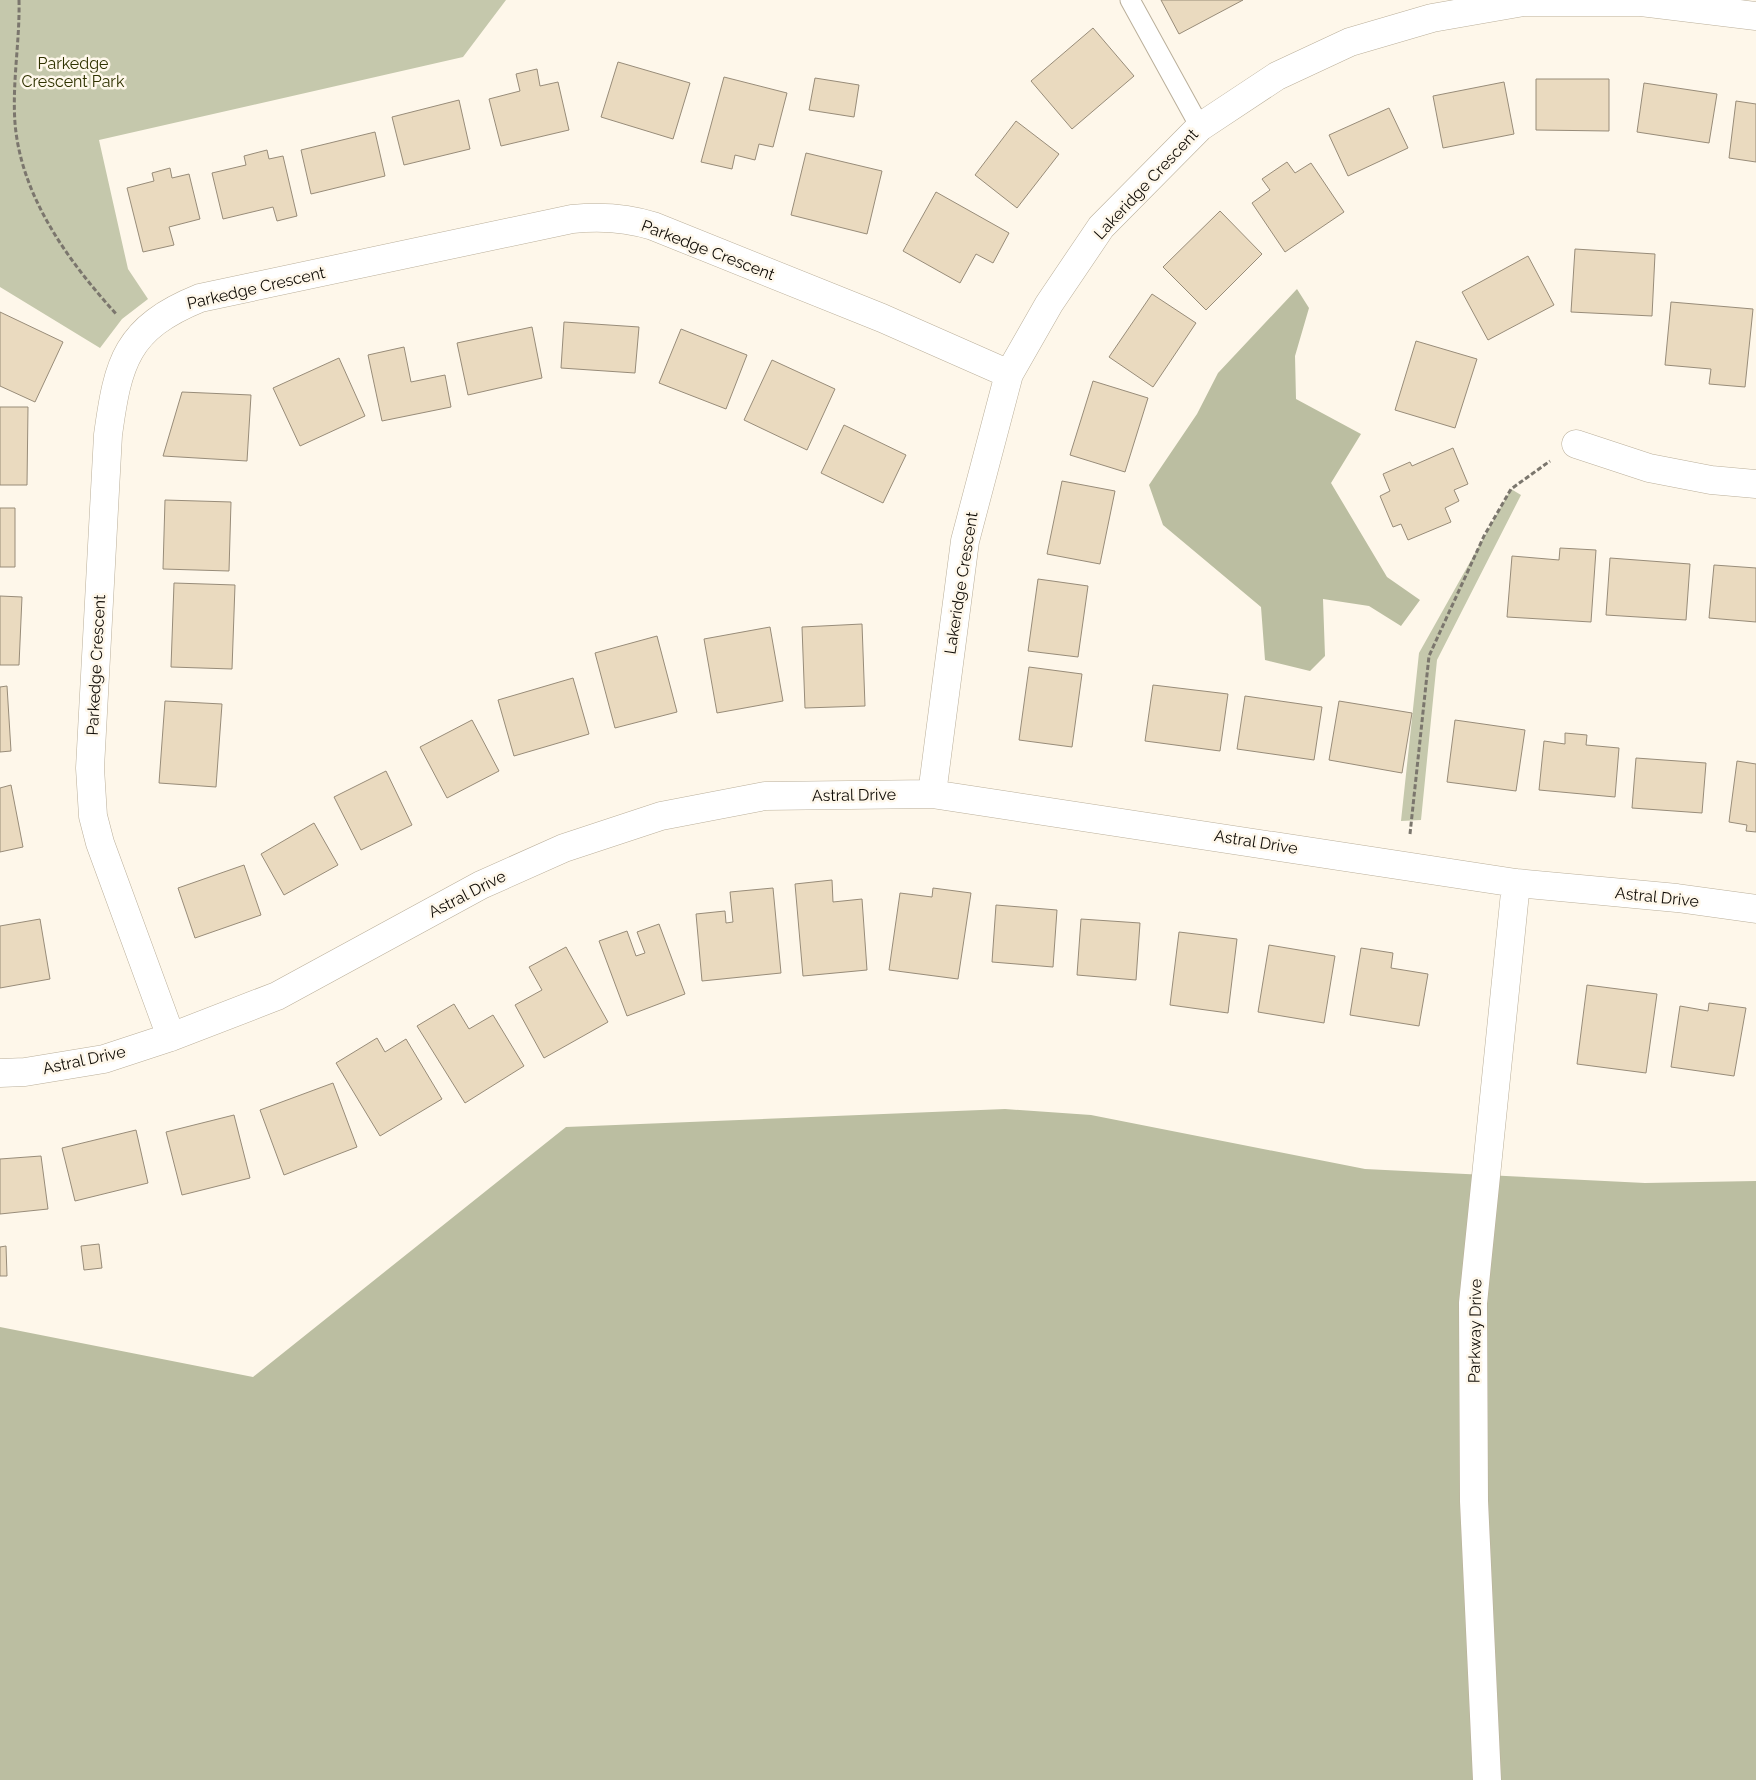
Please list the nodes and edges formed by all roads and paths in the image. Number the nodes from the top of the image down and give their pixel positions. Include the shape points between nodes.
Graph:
1 (19, 0) edge
2 (1130, 0) edge
3 (1756, 16) edge
4 (1200, 127) junction
5 (138, 338) junction
6 (1009, 374) junction
7 (1576, 444) joint
8 (1756, 484) edge
9 (932, 794) junction
10 (1407, 865) junction
11 (1516, 883) junction
12 (1756, 910) edge
13 (171, 1037) junction
14 (0, 1072) edge
15 (1487, 1780) edge

1 - 5 path via 16,123 25,172 58,241 87,282
2 - 4 lane
3 - 4 street, Lakeridge Crescent via 1641,2 1524,2 1432,18 1342,46 1278,76
4 - 6 street, Lakeridge Crescent via 1102,227 1049,304
5 - 6 street, Parkedge Crescent via 164,316 200,298 598,216 623,218 653,226 882,318
5 - 13 street, Parkedge Crescent via 117,377 108,435 90,768 92,816
6 - 9 street, Lakeridge Crescent via 965,541
7 - 8 street via 1650,468 1711,480
7 - 10 path via 1511,489 1484,536 1429,656
9 - 10 street, Astral Drive
9 - 13 street, Astral Drive via 765,796 660,816 564,848 489,881 277,996
10 - 11 street, Astral Drive
11 - 12 street, Astral Drive via 1677,898
11 - 15 street, Parkway Drive via 1473,1303 1474,1501
13 - 14 street, Astral Drive via 104,1059 25,1072

